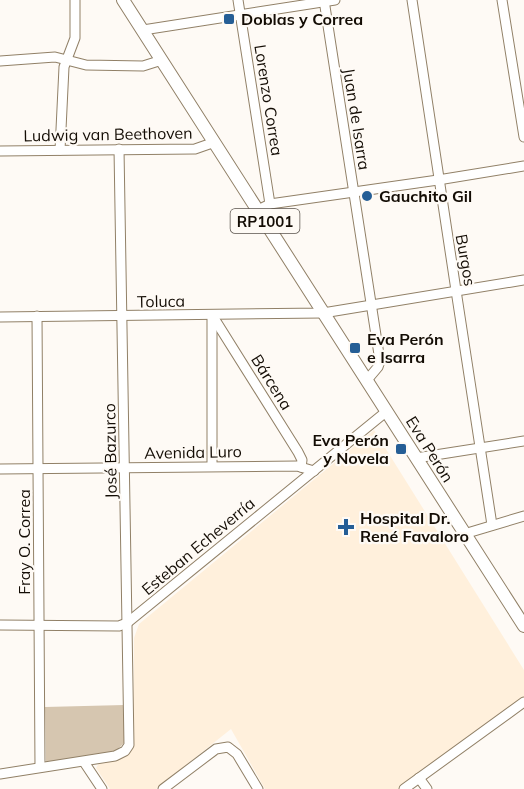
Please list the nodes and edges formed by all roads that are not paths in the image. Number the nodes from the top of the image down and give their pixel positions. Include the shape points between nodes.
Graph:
1 (75, 0) edge
2 (123, 0) edge
3 (238, 0) edge
4 (335, 0) edge
5 (412, 0) edge
6 (502, 0) edge
7 (324, 1) edge
8 (240, 14) junction
9 (143, 30) junction
10 (66, 60) junction
11 (162, 60) junction
12 (0, 61) edge
13 (524, 137) edge
14 (216, 142) junction
15 (119, 149) junction
16 (60, 150) junction
17 (0, 151) edge
18 (524, 166) edge
19 (438, 180) junction
20 (353, 192) junction
21 (270, 204) junction
22 (258, 210) junction
23 (524, 280) edge
24 (457, 291) junction
25 (370, 304) junction
26 (323, 313) junction
27 (212, 315) junction
28 (37, 316) junction
29 (123, 316) junction
30 (0, 317) edge
31 (366, 380) junction
32 (387, 411) junction
33 (524, 441) edge
34 (481, 448) junction
35 (416, 458) junction
36 (212, 466) junction
37 (301, 467) junction
38 (126, 468) junction
39 (0, 469) edge
40 (39, 470) junction
41 (314, 471) junction
42 (524, 516) edge
43 (492, 525) junction
44 (464, 534) junction
45 (127, 623) junction
46 (0, 625) edge
47 (40, 625) junction
48 (524, 626) edge
49 (524, 702) edge
50 (84, 762) junction
51 (40, 767) junction
52 (0, 774) edge
53 (419, 778) junction
54 (102, 789) edge
55 (164, 789) edge
56 (258, 789) edge
57 (404, 789) edge
58 (427, 789) edge

1 - 10 street via 75,38
2 - 9 main road, RP1001
3 - 8 street, Lorenzo Correa
4 - 7 street
5 - 19 street, Burgos
6 - 13 street
7 - 8 street
7 - 20 street, Juan de Isarra
8 - 9 street
8 - 21 street, Lorenzo Correa
9 - 11 main road, RP1001
10 - 11 street via 86,65 142,66
10 - 12 street via 55,57
10 - 16 street
11 - 14 main road, RP1001
14 - 15 street, Ludwig van Beethoven via 195,149
14 - 22 main road, RP1001
15 - 16 street, Ludwig van Beethoven
15 - 29 street, José Bazurco
16 - 17 street, Ludwig van Beethoven
18 - 19 street
19 - 20 street
19 - 24 street, Burgos
20 - 21 street
20 - 25 street, Juan de Isarra
21 - 22 street
22 - 26 main road, RP1001
23 - 24 street, Toluca
24 - 25 street, Toluca
24 - 34 street, Burgos
25 - 26 street, Toluca
25 - 31 street, Juan de Isarra via 380,362
26 - 27 street, Toluca
26 - 31 main road, RP1001
27 - 29 street, Toluca
27 - 36 street
27 - 37 street, Bárcena via 298,452
28 - 29 street, Toluca
28 - 30 street, Toluca
28 - 40 street, Fray O. Correa
29 - 38 street, José Bazurco
31 - 32 main road, RP1001
32 - 35 main road, Eva Perón / RP1001
32 - 41 street, Esteban Echeverría
33 - 34 street
34 - 35 street
34 - 43 street, Burgos
35 - 44 main road, Eva Perón / RP1001
36 - 37 street, Avenida Luro
36 - 38 street, Avenida Luro
37 - 41 street, Avenida Luro
38 - 40 street, Avenida Luro
38 - 45 street, José Bazurco
39 - 40 street, Avenida Luro
40 - 47 street, Fray O. Correa
41 - 45 street, Esteban Echeverría
42 - 43 street
43 - 44 street
44 - 48 main road, Eva Perón / RP1001
45 - 47 street
45 - 50 street, José Bazurco via 129,746 115,756
46 - 47 street
47 - 51 street, Fray O. Correa
49 - 53 street
50 - 51 street
50 - 54 street
51 - 52 street
53 - 57 street
53 - 58 street
55 - 56 street via 216,749 228,747 237,754

